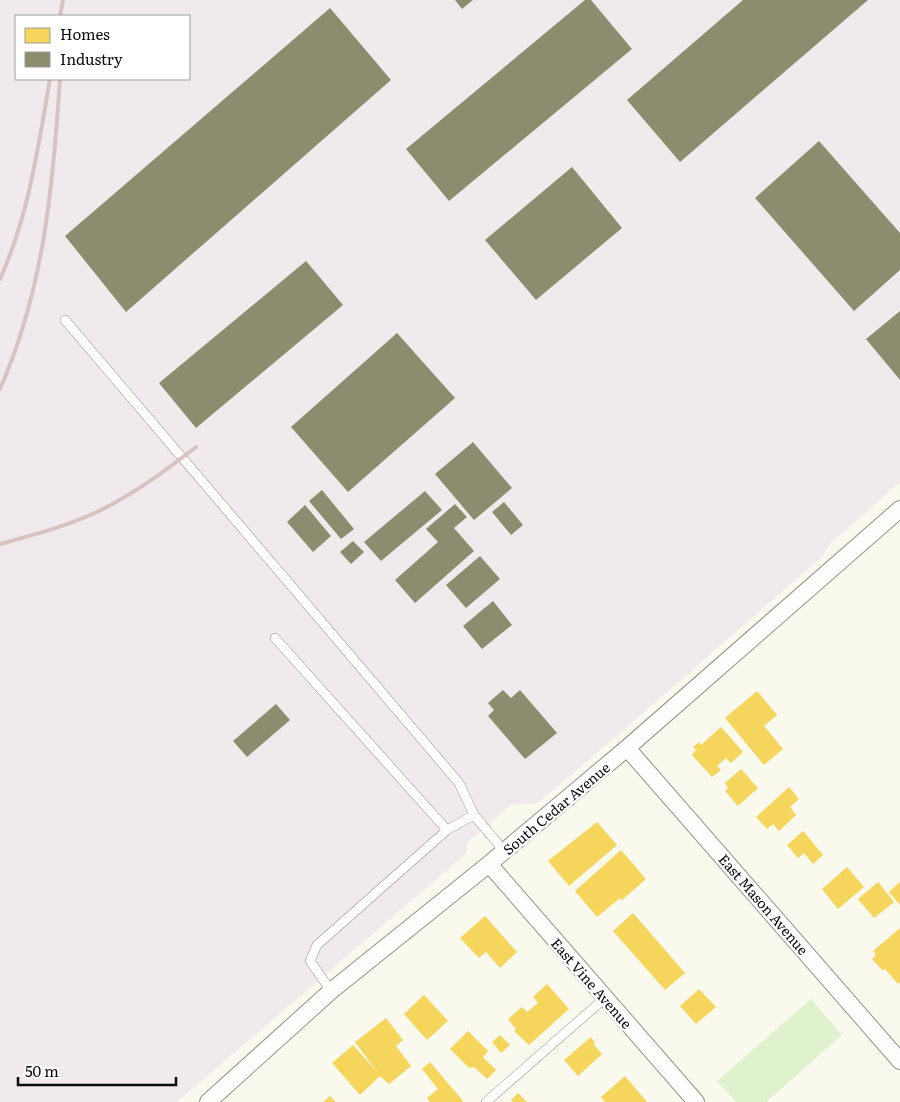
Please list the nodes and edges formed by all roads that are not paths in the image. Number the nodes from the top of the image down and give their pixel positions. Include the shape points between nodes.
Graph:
1 (65, 320) dead end
2 (900, 509) edge
3 (276, 638) dead end
4 (627, 748) junction
5 (474, 815) junction
6 (448, 830) junction
7 (504, 851) junction
8 (489, 864) junction
9 (331, 991) junction
10 (605, 998) junction
11 (900, 1061) edge
12 (208, 1102) edge
13 (486, 1102) edge
14 (696, 1102) edge

1 - 5 lane via 459,783
2 - 4 street, South Cedar Avenue
3 - 6 lane
4 - 7 street, South Cedar Avenue
4 - 11 street, East Mason Avenue
5 - 6 lane
5 - 7 lane
6 - 9 lane via 317,945 310,962
7 - 8 street, South Cedar Avenue
8 - 9 street, South Cedar Avenue
8 - 10 street, East Vine Avenue
9 - 12 street, South Cedar Avenue
10 - 13 lane
10 - 14 street, East Vine Avenue

